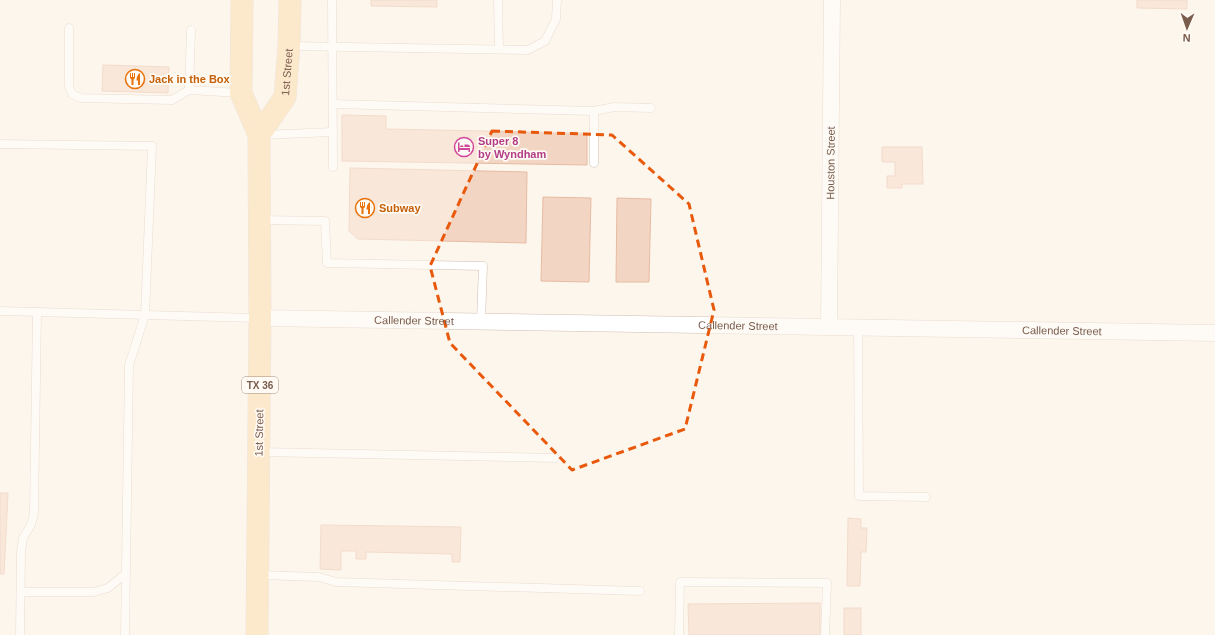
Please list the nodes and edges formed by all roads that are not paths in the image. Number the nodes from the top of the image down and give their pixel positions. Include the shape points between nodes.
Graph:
1 (242, 0) edge
2 (290, 0) edge
3 (332, 0) edge
4 (498, 0) edge
5 (557, 0) edge
6 (832, 0) edge
7 (69, 28) dead end
8 (191, 30) dead end
9 (289, 46) junction
10 (332, 47) junction
11 (499, 49) junction
12 (189, 90) junction
13 (241, 94) junction
14 (333, 104) junction
15 (651, 108) dead end
16 (594, 111) junction
17 (333, 132) junction
18 (259, 135) junction
19 (0, 144) edge
20 (594, 163) dead end
21 (333, 167) dead end
22 (260, 220) junction
23 (0, 312) edge
24 (37, 312) junction
25 (145, 315) junction
26 (260, 318) junction
27 (481, 321) junction
28 (828, 326) junction
29 (858, 327) junction
30 (1215, 333) edge
31 (259, 452) junction
32 (555, 458) dead end
33 (926, 497) dead end
34 (125, 574) junction
35 (258, 575) junction
36 (640, 591) dead end
37 (21, 592) junction
38 (20, 635) edge
39 (124, 635) edge
40 (257, 635) edge
41 (680, 635) edge
42 (825, 635) edge

1 - 13 main road, 1st Street / TX 36
2 - 9 main road, 1st Street
3 - 10 lane
4 - 11 lane
5 - 11 lane via 556,19 545,40 528,50
6 - 28 street, Houston Street
7 - 12 lane via 69,86 72,94 81,98 172,100
8 - 12 lane
9 - 10 lane
9 - 18 main road, 1st Street via 285,97
10 - 11 lane
10 - 14 lane
12 - 13 lane
13 - 18 main road, 1st Street / TX 36
14 - 16 lane
14 - 17 lane
15 - 16 lane via 614,107
16 - 20 lane
17 - 18 lane
17 - 21 lane
18 - 22 main road, 1st Street / TX 36
19 - 25 lane via 152,146
22 - 26 main road, 1st Street / TX 36
22 - 27 lane via 325,221 327,263 483,266
23 - 24 lane
24 - 25 lane
24 - 37 lane via 34,513 31,525 23,538
25 - 26 lane
25 - 34 lane via 129,364
26 - 27 street, Callender Street
26 - 31 main road, 1st Street / TX 36
27 - 28 street, Callender Street
28 - 29 street, Callender Street
29 - 30 street, Callender Street
29 - 33 lane via 859,496
31 - 32 lane
31 - 35 main road, 1st Street / TX 36
34 - 37 lane via 108,588 94,592
34 - 39 lane
35 - 36 lane via 319,577 336,582
35 - 40 main road, 1st Street / TX 36
37 - 38 lane
41 - 42 lane via 680,582 827,582

